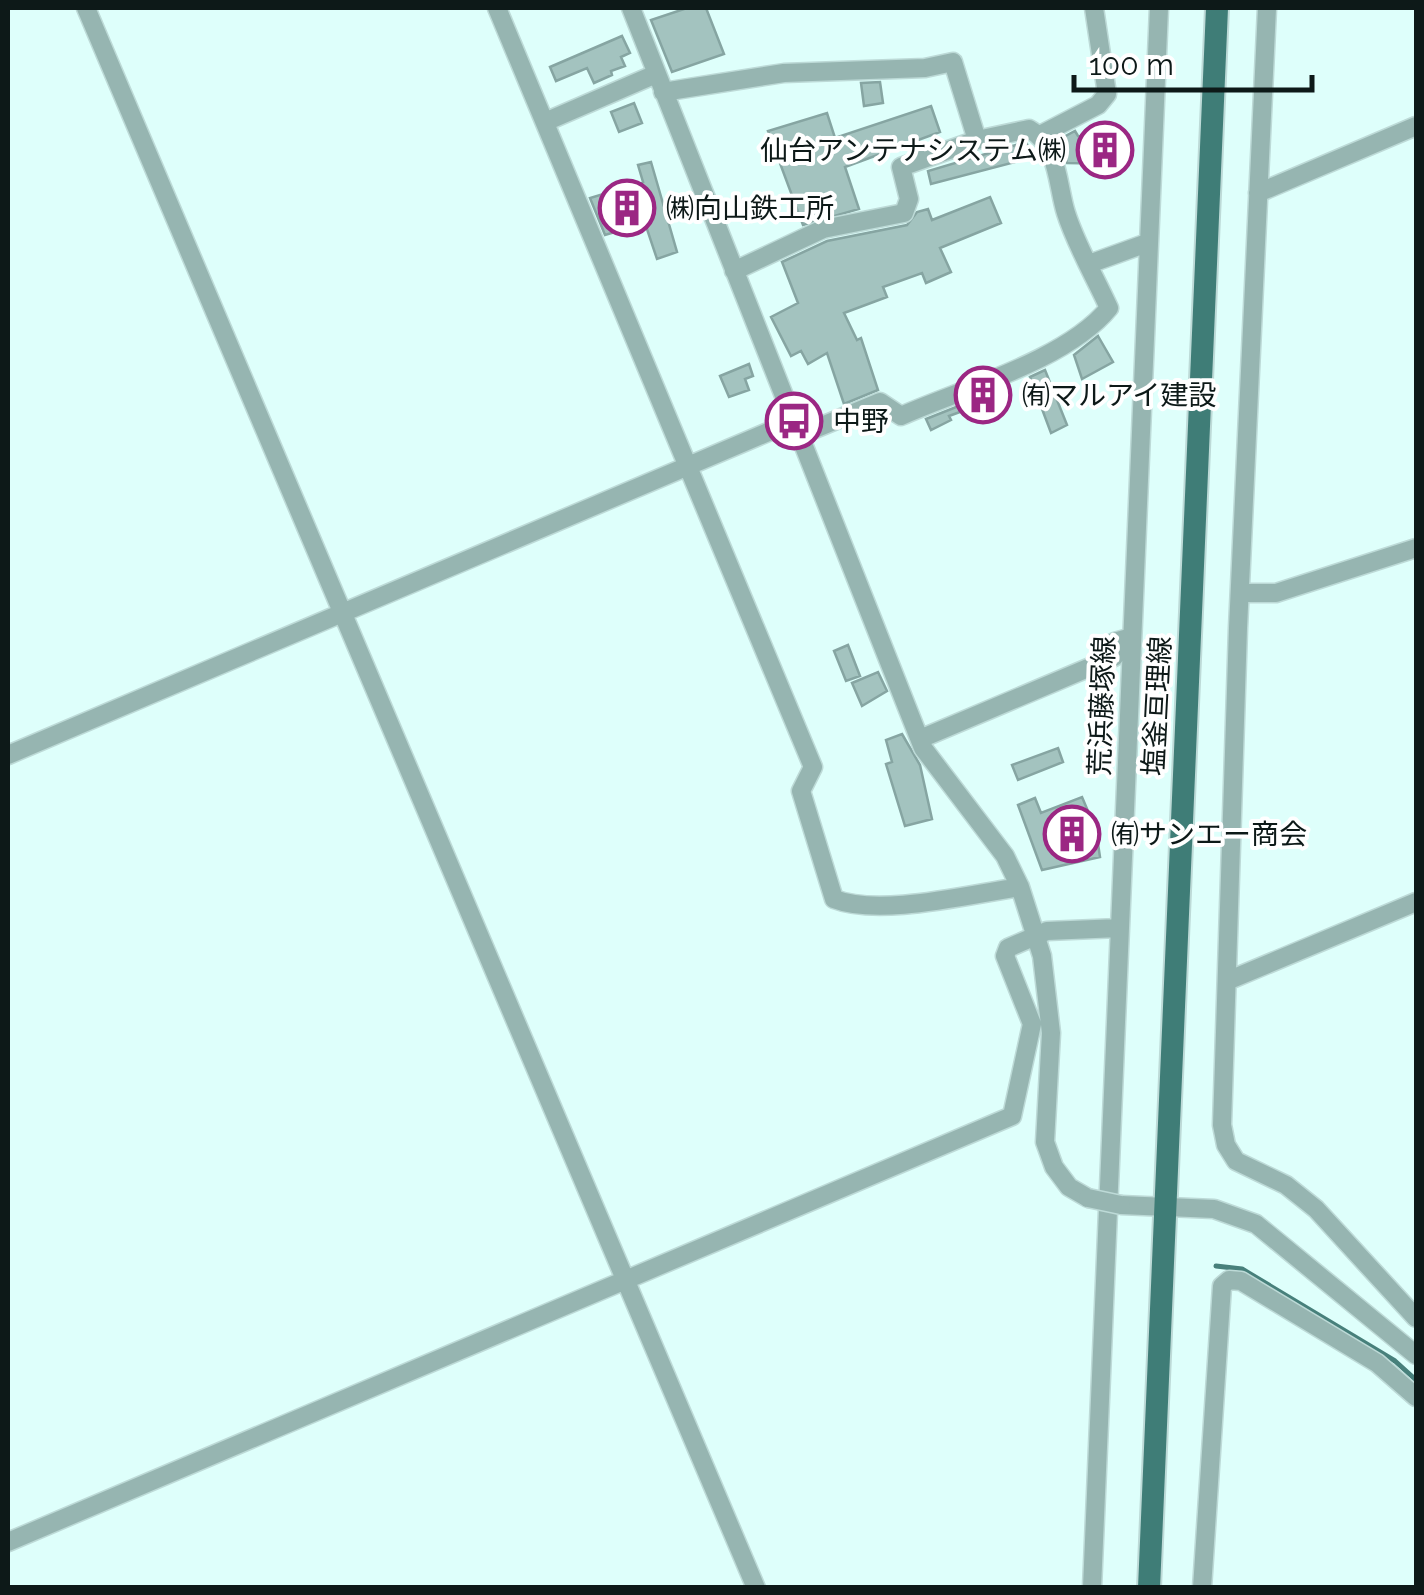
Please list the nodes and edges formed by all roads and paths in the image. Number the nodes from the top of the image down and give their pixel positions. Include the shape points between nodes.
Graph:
1 (86, 8) edge
2 (496, 8) edge
3 (631, 8) edge
4 (1094, 8) edge
5 (1158, 8) edge
6 (1217, 8) edge
7 (1267, 8) edge
8 (659, 83) junction
9 (545, 122) junction
10 (1416, 126) edge
11 (1040, 135) junction
12 (977, 140) junction
13 (1258, 193) junction
14 (1146, 243) junction
15 (1089, 264) junction
16 (734, 271) junction
17 (797, 428) junction
18 (690, 463) junction
19 (1416, 548) edge
20 (1240, 593) junction
21 (343, 613) junction
22 (1132, 637) junction
23 (920, 739) junction
24 (8, 755) edge
25 (1020, 887) junction
26 (1416, 902) edge
27 (1119, 928) junction
28 (1036, 934) junction
29 (1228, 981) junction
30 (1163, 1206) junction
31 (625, 1278) junction
32 (1416, 1318) edge
33 (1416, 1355) edge
34 (1416, 1397) edge
35 (8, 1542) edge
36 (756, 1588) edge
37 (1092, 1588) edge
38 (1149, 1588) edge
39 (1202, 1588) edge

1 - 21 street
2 - 9 street
3 - 8 street
4 - 11 street via 1107,94
5 - 14 street, 荒浜藤塚線
6 - 30 main road, 塩釜亘理線
7 - 13 street
8 - 9 street
8 - 12 street via 953,62
8 - 16 street
9 - 18 street
10 - 13 street
11 - 12 street via 1029,129
11 - 15 street
12 - 16 street via 901,168 909,199 904,213 823,228
13 - 20 street
14 - 15 street
14 - 22 street, 荒浜藤塚線
15 - 17 street via 1109,308 1097,323 1026,364 901,416 880,402
16 - 17 street
17 - 18 street
17 - 23 street
18 - 21 street
18 - 25 street via 813,767 801,791 834,899 850,906
19 - 20 street via 1276,593
20 - 29 street
21 - 24 street
21 - 31 street
22 - 23 street via 1114,642 1114,658
22 - 27 street, 荒浜藤塚線
23 - 25 street
25 - 28 street
26 - 29 street
27 - 28 street
27 - 37 street, 荒浜藤塚線
28 - 30 street, bridge via 1051,1033 1045,1142 1062,1177 1088,1198
28 - 31 street via 1005,956 1032,1024 1012,1116
29 - 32 street via 1226,1145 1236,1161 1286,1185 1316,1209
30 - 33 street via 1214,1209 1256,1224
30 - 38 main road, 塩釜亘理線
31 - 35 street
31 - 36 street
34 - 39 street via 1377,1363 1242,1280 1228,1280 1222,1286

